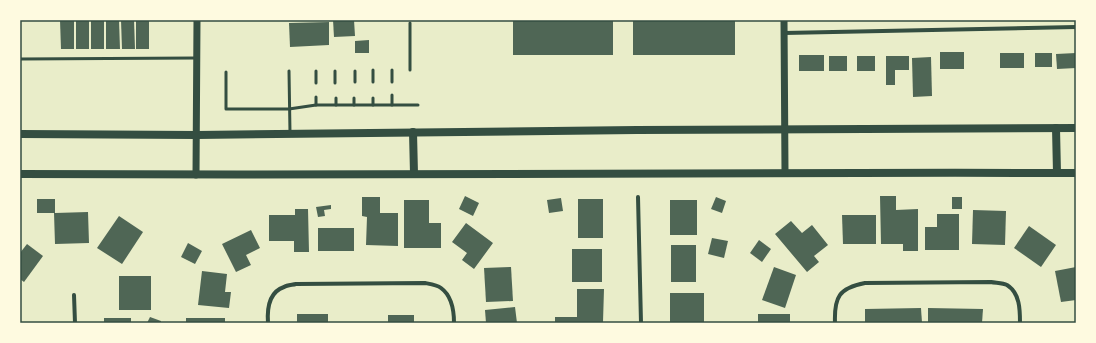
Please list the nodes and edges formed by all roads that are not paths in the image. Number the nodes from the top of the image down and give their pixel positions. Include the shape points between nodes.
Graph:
1 (197, 20) edge
2 (784, 20) edge
3 (410, 23) dead end
4 (1076, 27) edge
5 (784, 33) junction
6 (196, 58) junction
7 (20, 59) edge
8 (354, 70) dead end
9 (373, 70) dead end
10 (392, 70) dead end
11 (410, 70) dead end
12 (289, 71) dead end
13 (316, 71) dead end
14 (335, 71) dead end
15 (226, 72) dead end
16 (354, 82) dead end
17 (373, 82) dead end
18 (392, 82) dead end
19 (316, 83) dead end
20 (335, 83) dead end
21 (392, 96) dead end
22 (316, 97) dead end
23 (336, 98) dead end
24 (354, 98) dead end
25 (373, 98) dead end
26 (316, 105) junction
27 (336, 105) junction
28 (354, 105) junction
29 (373, 105) junction
30 (392, 105) junction
31 (418, 105) dead end
32 (289, 109) junction
33 (1056, 128) junction
34 (1076, 128) edge
35 (784, 130) junction
36 (413, 132) junction
37 (20, 134) edge
38 (290, 134) junction
39 (196, 135) junction
40 (785, 172) junction
41 (1057, 173) junction
42 (1076, 173) edge
43 (20, 174) edge
44 (414, 174) junction
45 (196, 175) junction
46 (638, 197) dead end
47 (74, 295) dead end
48 (75, 323) edge
49 (268, 323) edge
50 (454, 323) edge
51 (641, 323) edge
52 (835, 323) edge
53 (1020, 323) edge

1 - 6 street
2 - 5 street
3 - 11 lane
4 - 5 street
5 - 35 street
6 - 7 lane
6 - 39 street
8 - 16 lane
9 - 17 lane
10 - 18 lane
12 - 32 lane
13 - 19 lane
14 - 20 lane
15 - 32 lane via 226,109
21 - 30 lane
22 - 26 lane
23 - 27 lane
24 - 28 lane
25 - 29 lane
26 - 27 lane
26 - 32 lane
27 - 28 lane
28 - 29 lane
29 - 30 lane
30 - 31 lane
32 - 38 lane
33 - 34 main road
33 - 35 main road
33 - 41 main road
35 - 36 main road
35 - 40 street
36 - 38 main road
36 - 44 main road
37 - 39 main road
38 - 39 main road
39 - 45 street
40 - 41 main road
40 - 44 main road
41 - 42 main road
43 - 45 main road
44 - 45 main road
46 - 51 street
47 - 48 street
49 - 50 street via 269,304 274,294 283,287 296,284 425,283 440,287 450,297
52 - 53 street via 836,304 840,294 850,286 865,283 935,282 991,282 1006,285 1014,291 1018,299

